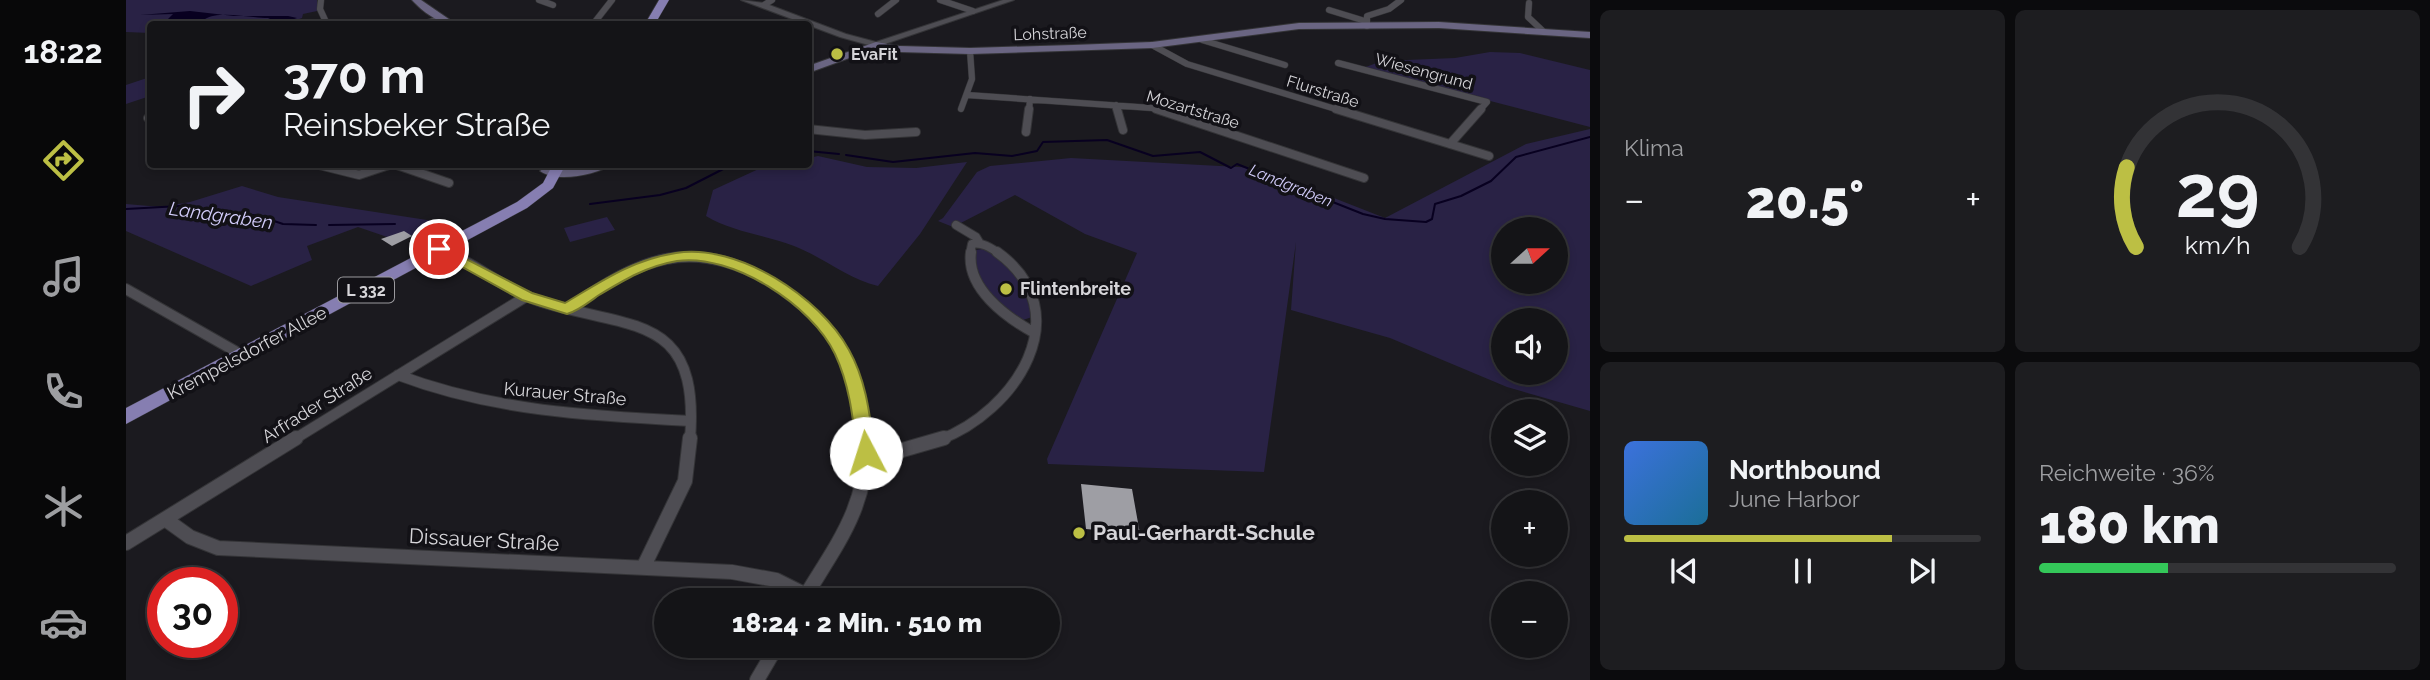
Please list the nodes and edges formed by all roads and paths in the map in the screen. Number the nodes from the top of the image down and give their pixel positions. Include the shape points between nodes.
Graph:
1 (321, 0) edge
2 (416, 0) edge
3 (539, 0) edge
4 (612, 0) edge
5 (664, 0) edge
6 (745, 0) edge
7 (896, 0) edge
8 (940, 0) edge
9 (1010, 0) edge
10 (1401, 0) edge
11 (952, 1) edge
12 (768, 2) edge
13 (1529, 3) dead end
14 (553, 5) dead end
15 (1341, 7) dead end
16 (974, 11) junction
17 (878, 14) dead end
18 (443, 19) junction
19 (326, 21) edge
20 (434, 21) edge
21 (447, 21) edge
22 (596, 21) edge
23 (652, 21) edge
24 (1366, 23) junction
25 (1544, 32) junction
26 (1590, 35) edge
27 (891, 40) junction
28 (1202, 40) junction
29 (876, 45) junction
30 (1152, 45) junction
31 (899, 48) junction
32 (970, 51) junction
33 (1338, 63) dead end
34 (1284, 65) dead end
35 (812, 69) edge
36 (967, 95) junction
37 (1030, 99) junction
38 (1116, 105) junction
39 (961, 109) dead end
40 (812, 130) edge
41 (1123, 130) dead end
42 (916, 132) dead end
43 (1026, 132) dead end
44 (1450, 144) junction
45 (1489, 156) dead end
46 (330, 168) edge
47 (381, 168) edge
48 (405, 168) edge
49 (554, 168) edge
50 (596, 168) edge
51 (1364, 178) dead end
52 (449, 183) dead end
53 (956, 225) dead end
54 (979, 242) junction
55 (439, 249) junction
56 (126, 289) edge
57 (527, 296) junction
58 (567, 309) junction
59 (1033, 332) junction
60 (239, 357) junction
61 (398, 375) junction
62 (126, 417) edge
63 (691, 421) junction
64 (866, 453) junction
65 (165, 519) junction
66 (126, 543) edge
67 (643, 568) junction
68 (789, 588) edge
69 (811, 588) edge
70 (770, 658) edge
71 (757, 680) edge

1 - 19 street
2 - 18 main road
3 - 14 street
4 - 22 street
5 - 23 main road
6 - 12 street
7 - 17 street
8 - 11 street
9 - 16 street
10 - 24 street via 1367,16
11 - 16 street
12 - 29 street
13 - 25 street via 1528,17
15 - 24 street via 1327,10
16 - 27 street
18 - 20 street
18 - 21 main road
24 - 25 main road, Lohstraße
24 - 28 main road, Lohstraße via 1299,26
25 - 26 main road, Lohstraße
27 - 29 street
27 - 31 main road
28 - 30 main road, Lohstraße
28 - 34 street, Lohstraße
29 - 31 main road, Lohstraße
29 - 35 main road
30 - 32 main road, Lohstraße
30 - 44 street, Flurstraße via 1187,64
31 - 32 main road, Lohstraße
32 - 36 street via 972,79
33 - 44 street, Wiesengrund via 1487,102
36 - 37 street, Mozartstraße
36 - 39 street
37 - 38 street, Mozartstraße
37 - 43 street
38 - 41 street
38 - 51 street, Mozartstraße via 1158,110
40 - 42 street via 852,135
44 - 45 street, Flurstraße
46 - 47 street via 359,175
48 - 52 street
49 - 50 main road via 586,172
49 - 55 main road, Krempelsdorfer Allee / L 332 via 548,185 532,198
53 - 54 street
54 - 59 street via 1006,259 1024,280 1034,301
54 - 59 street via 972,244 970,252 984,292 1001,313
55 - 57 street
55 - 60 main road, Krempelsdorfer Allee / L 332
56 - 60 street
57 - 58 street
57 - 61 street, Arfrader Straße
58 - 63 street via 635,324 667,341 682,363
58 - 64 street via 631,269 678,257 710,258 762,276 816,315 842,351 858,391
59 - 64 street via 1029,362 1020,379 989,412 968,427 922,446 880,455
60 - 62 main road, Krempelsdorfer Allee / L 332
61 - 63 street, Kurauer Straße via 426,388 524,411
61 - 65 street, Arfrader Straße
63 - 67 street via 686,478
64 - 69 street via 861,493 845,533
65 - 66 street, Arfrader Straße
65 - 67 street, Dissauer Straße via 183,535 218,548
67 - 68 street, Dissauer Straße via 732,572 776,580
70 - 71 street

